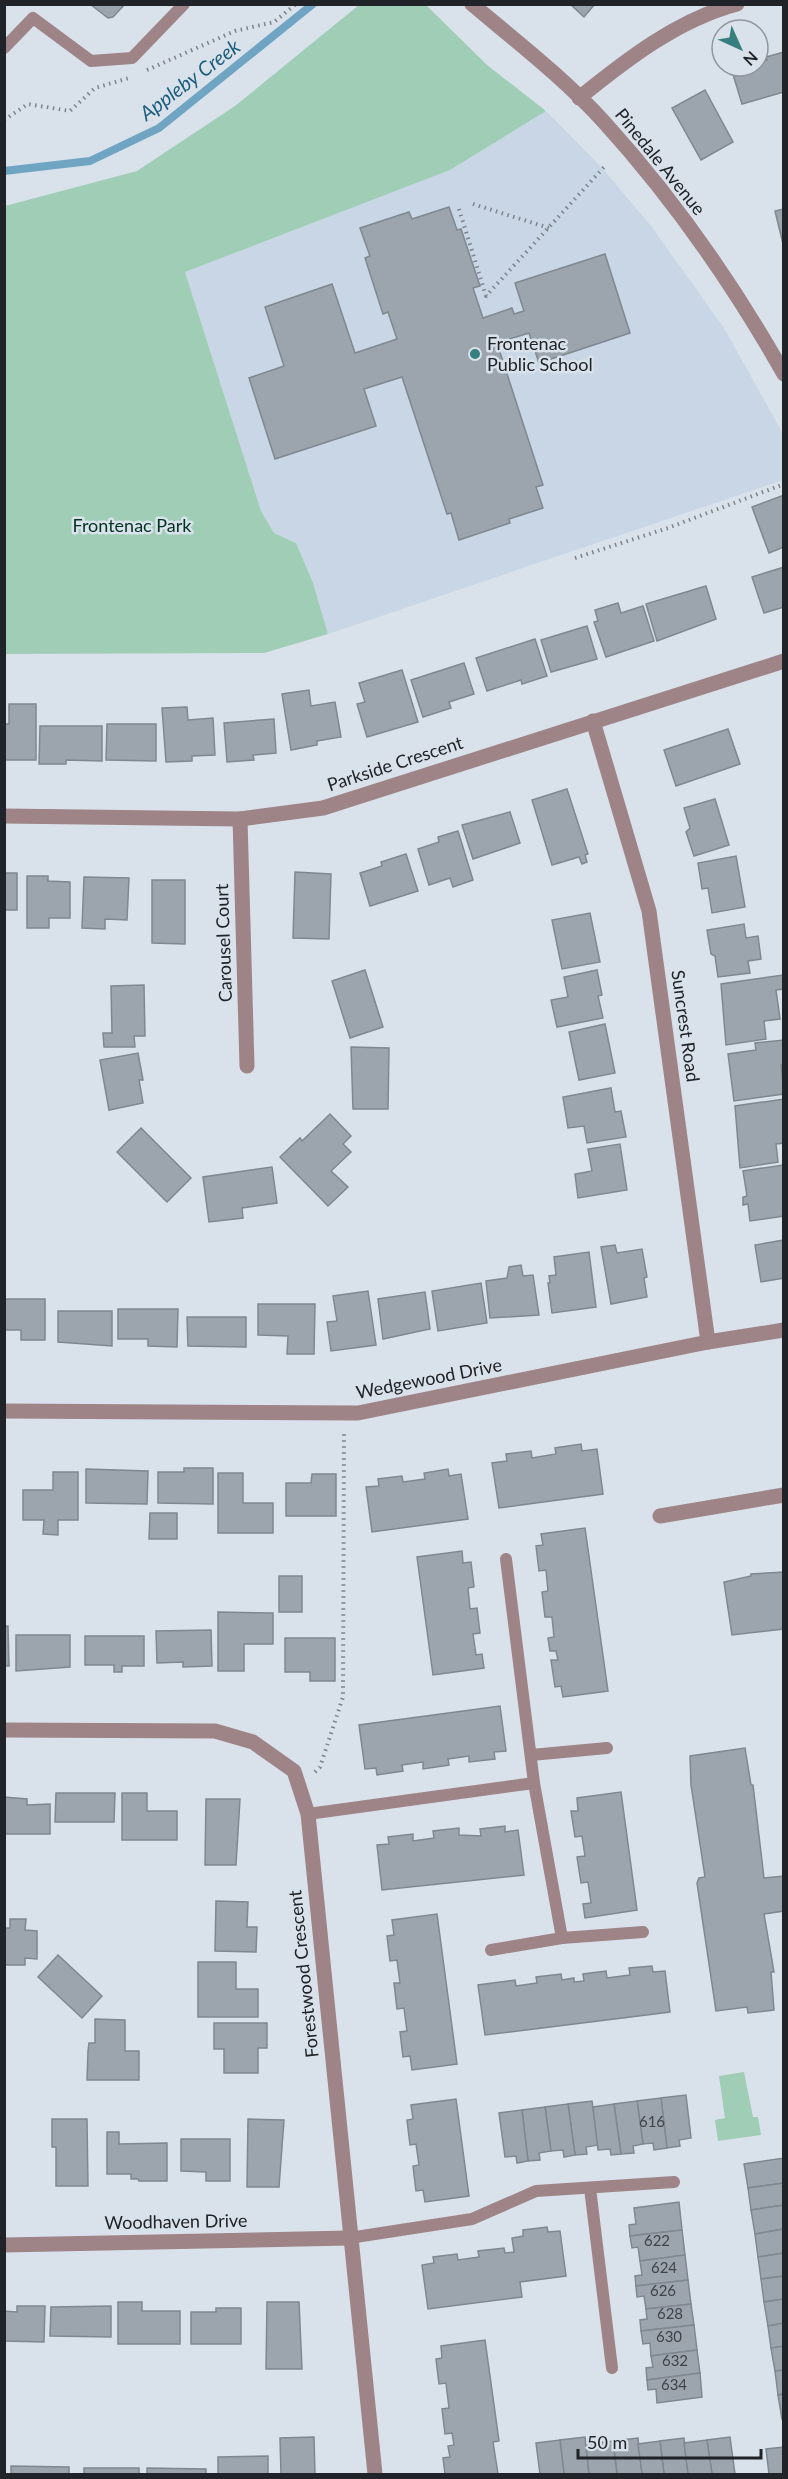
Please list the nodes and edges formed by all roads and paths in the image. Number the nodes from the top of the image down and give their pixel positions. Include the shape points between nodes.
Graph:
1 (184, 4) edge
2 (472, 4) edge
3 (737, 4) edge
4 (4, 48) edge
5 (579, 98) junction
6 (605, 166) dead end
7 (473, 204) dead end
8 (459, 209) dead end
9 (549, 228) junction
10 (783, 374) edge
11 (783, 484) edge
12 (575, 558) dead end
13 (783, 661) edge
14 (593, 721) junction
15 (4, 816) edge
16 (240, 819) junction
17 (248, 1066) dead end
18 (783, 1330) edge
19 (708, 1342) junction
20 (4, 1411) edge
21 (344, 1413) junction
22 (783, 1495) edge
23 (660, 1516) dead end
24 (506, 1559) dead end
25 (4, 1730) edge
26 (607, 1748) dead end
27 (531, 1755) junction
28 (534, 1783) junction
29 (299, 1788) junction
30 (308, 1814) junction
31 (643, 1932) dead end
32 (562, 1938) junction
33 (491, 1950) dead end
34 (674, 2182) dead end
35 (590, 2188) junction
36 (349, 2238) junction
37 (4, 2245) edge
38 (612, 2368) dead end
39 (375, 2475) edge

1 - 4 lane via 132,58 91,61 33,18
2 - 5 street, Pinedale Avenue
3 - 5 street via 678,28
5 - 10 street, Pinedale Avenue via 649,174 685,221
6 - 9 path
7 - 9 path
8 - 9 path via 486,296
11 - 12 path
13 - 14 street, Parkside Crescent
14 - 16 street, Parkside Crescent via 323,808
14 - 19 street, Suncrest Road via 649,910
15 - 16 street, Parkside Crescent
16 - 17 street, Carousel Court
18 - 19 street, Wedgewood Drive
19 - 21 street, Wedgewood Drive
20 - 21 street, Wedgewood Drive
21 - 29 path via 343,1696 320,1767
22 - 23 street
24 - 27 lane
25 - 29 street, Forestwood Crescent via 215,1731 253,1742 294,1771
26 - 27 lane
27 - 28 lane
28 - 30 lane
28 - 32 lane
29 - 30 street, Forestwood Crescent
30 - 36 street, Forestwood Crescent
31 - 32 lane
32 - 33 lane
34 - 35 lane
35 - 36 lane via 536,2191 472,2219
35 - 38 lane
36 - 37 street, Woodhaven Drive
36 - 39 street, Forestwood Crescent

